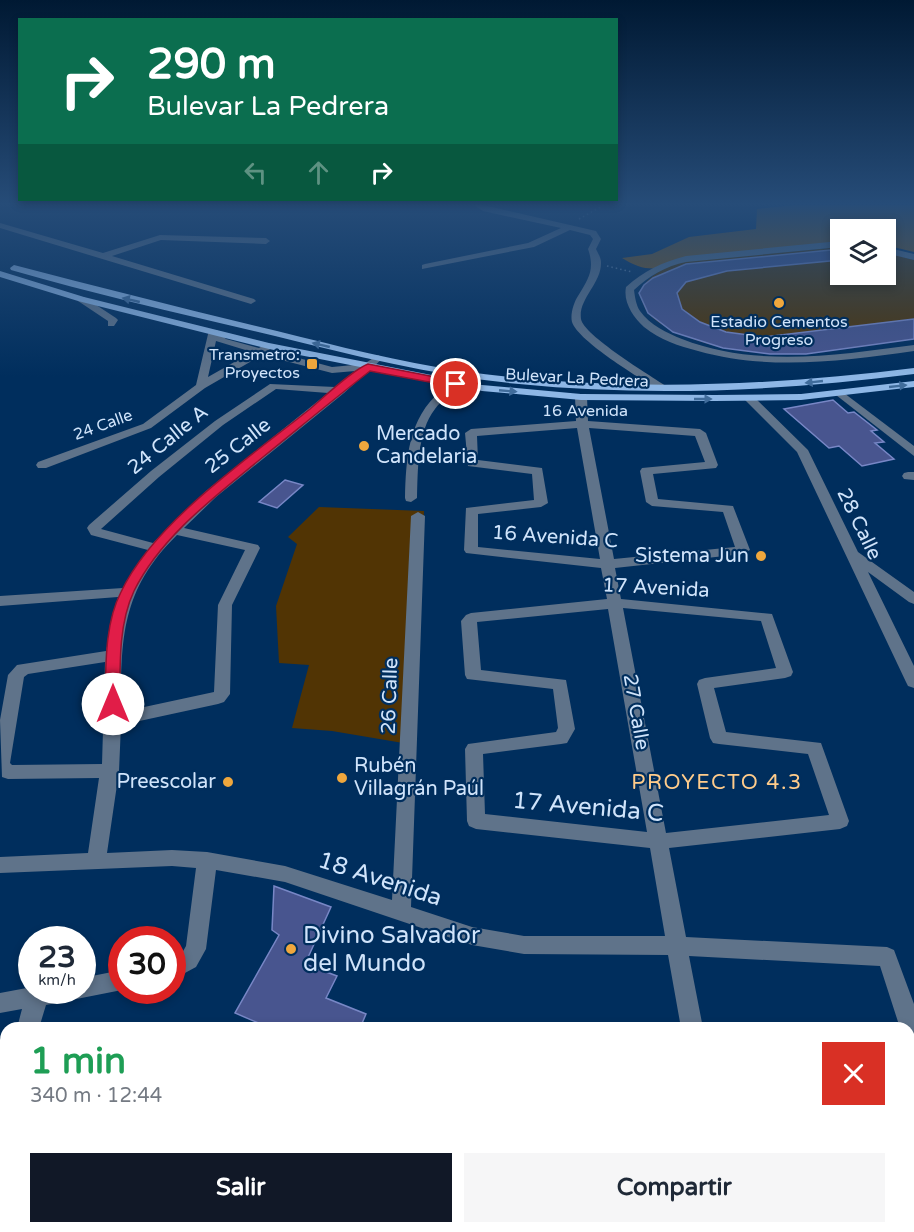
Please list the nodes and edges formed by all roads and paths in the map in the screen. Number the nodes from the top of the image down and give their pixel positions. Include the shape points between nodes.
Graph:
1 (122, 262) edge
2 (447, 262) edge
3 (669, 262) edge
4 (0, 264) edge
5 (596, 264) joint
6 (425, 267) dead end
7 (0, 274) edge
8 (642, 276) junction
9 (81, 299) junction
10 (251, 301) dead end
11 (111, 324) dead end
12 (213, 332) junction
13 (914, 348) edge
14 (264, 349) junction
15 (378, 358) junction
16 (368, 367) junction
17 (912, 373) edge
18 (456, 384) junction
19 (914, 384) edge
20 (201, 386) junction
21 (662, 388) junction
22 (340, 391) junction
23 (840, 393) junction
24 (581, 397) junction
25 (749, 398) junction
26 (582, 424) junction
27 (914, 452) edge
28 (42, 465) dead end
29 (411, 498) dead end
30 (418, 516) dead end
31 (174, 530) junction
32 (156, 548) junction
33 (743, 550) joint
34 (472, 551) joint
35 (852, 553) junction
36 (608, 564) junction
37 (127, 592) junction
38 (914, 599) edge
39 (0, 601) edge
40 (616, 603) junction
41 (113, 655) junction
42 (914, 682) edge
43 (113, 720) junction
44 (110, 771) junction
45 (475, 819) joint
46 (840, 821) joint
47 (660, 842) junction
48 (207, 860) junction
49 (96, 861) junction
50 (0, 865) edge
51 (401, 913) junction
52 (679, 946) junction
53 (186, 958) edge
54 (18, 1000) edge
55 (0, 1003) edge
56 (35, 1004) edge
57 (30, 1022) edge
58 (692, 1022) edge
59 (909, 1022) edge

1 - 10 street
2 - 6 street
3 - 8 street
15 -> 4 main road, Bulevar La Pedrera via 84,289
5 - 8 path
5 - 21 street via 580,301 576,319 579,326 597,344
7 - 9 main road
8 - 13 street via 629,289 633,309 648,326 703,350 783,362
9 - 11 street via 113,320
9 - 12 main road
12 - 14 street via 222,341
12 - 20 street
14 - 16 street via 332,370
14 - 20 street, 24 Calle
15 - 16 street, 25 Calle
15 - 21 main road, Bulevar La Pedrera via 482,376
16 - 18 main road, Bulevar La Pedrera
16 - 22 street, 25 Calle
17 -> 21 main road, Bulevar La Pedrera via 789,385
18 -> 24 main road, Bulevar La Pedrera
18 - 29 street via 428,410 413,466
23 -> 19 main road, Bulevar La Pedrera
20 - 28 street, 24 Calle via 147,426
22 - 31 street, 25 Calle via 211,494
22 - 32 street, 24 Calle A via 274,386 219,423 95,526 96,532
23 - 25 main road, Bulevar La Pedrera
23 - 27 street
24 -> 25 main road, Bulevar La Pedrera
24 - 26 street, 27 Calle
25 - 35 street, 28 Calle via 802,450
26 - 33 street, 16 Avenida via 699,433 712,465 646,471 652,502 728,509
26 - 34 street, 16 Avenida via 471,433 472,464 538,471 540,504 471,511
26 - 36 street, 27 Calle
30 - 51 street, 26 Calle
31 - 32 street, 25 Calle
31 - 43 street via 253,548 225,604 221,696
32 - 37 street, 25 Calle
33 - 36 street, 16 Avenida C
34 - 36 street, 16 Avenida C
35 - 38 street
35 - 42 street, 28 Calle
36 - 40 street, 27 Calle
37 - 39 street
37 - 41 street, 25 Calle
40 - 45 street, 17 Avenida via 469,621 473,675 556,681 562,686 567,729 561,738 474,749
40 - 46 street, 17 Avenida via 767,617 785,672 705,684 719,738 815,748
40 - 47 street, 27 Calle
41 - 43 street, 25 Calle
41 - 44 street via 18,672 1,765 8,772
43 - 44 street, 25 Calle
44 - 49 street, 25 Calle
45 - 47 street, 17 Avenida C
46 - 47 street, 17 Avenida C
47 - 52 street, 27 Calle
48 - 49 street, 18 Avenida
48 - 51 street, 18 Avenida via 285,874
48 - 53 street via 197,944
49 - 50 street, 18 Avenida
51 - 52 street, 18 Avenida via 472,936 524,945
52 - 58 street, 27 Calle
52 - 59 street, 18 Avenida via 887,957
54 - 55 street
56 - 57 street

